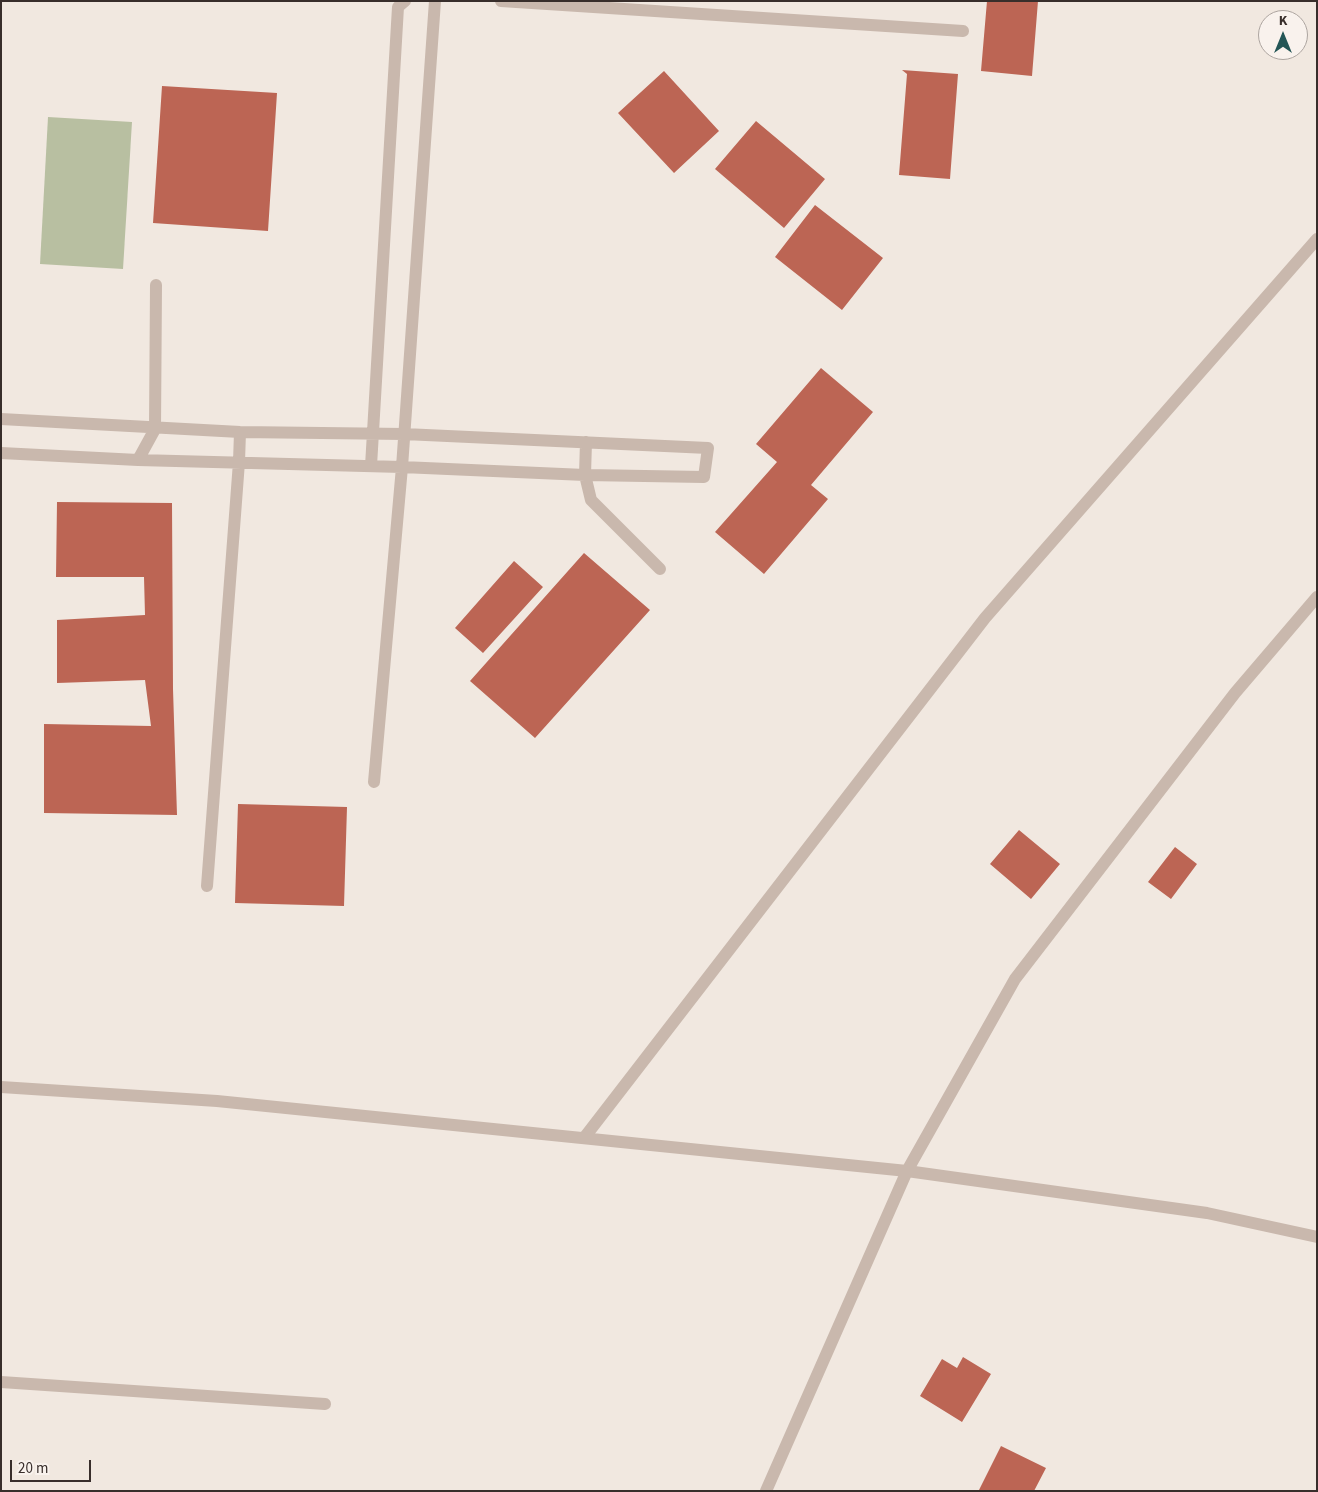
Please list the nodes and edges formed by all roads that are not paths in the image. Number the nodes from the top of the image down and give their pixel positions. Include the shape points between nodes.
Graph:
1 (405, 1) edge
2 (435, 1) edge
3 (501, 1) edge
4 (963, 31) dead end
5 (1317, 240) edge
6 (156, 285) dead end
7 (1, 419) edge
8 (156, 429) junction
9 (240, 432) junction
10 (372, 433) junction
11 (404, 434) junction
12 (586, 442) junction
13 (1, 453) edge
14 (138, 460) junction
15 (239, 462) junction
16 (371, 466) junction
17 (402, 466) junction
18 (584, 475) junction
19 (660, 569) dead end
20 (1317, 597) edge
21 (374, 782) dead end
22 (207, 886) dead end
23 (1, 1087) edge
24 (584, 1138) junction
25 (907, 1171) junction
26 (1317, 1237) edge
27 (1, 1382) edge
28 (325, 1404) dead end
29 (766, 1491) edge

1 - 10 street via 398,7
2 - 11 street
3 - 4 street
5 - 24 street via 985,618
6 - 8 street
7 - 8 street
8 - 9 street
8 - 14 street
9 - 10 street
9 - 15 street
10 - 11 street
10 - 16 street
11 - 12 street
11 - 17 street
12 - 18 street
12 - 18 street via 708,448 704,477
13 - 14 street
14 - 15 street
15 - 16 street
15 - 22 street
16 - 17 street
17 - 18 street
17 - 21 street
18 - 19 street via 591,500
20 - 25 street via 1235,693 1015,979
23 - 24 street via 217,1101
24 - 25 street
25 - 26 street via 1208,1213
25 - 29 street
27 - 28 street

